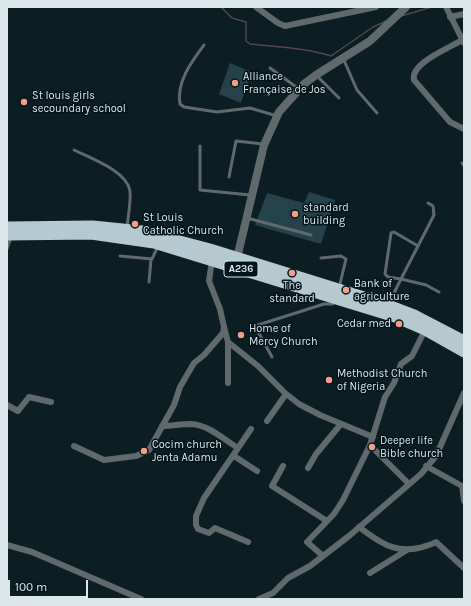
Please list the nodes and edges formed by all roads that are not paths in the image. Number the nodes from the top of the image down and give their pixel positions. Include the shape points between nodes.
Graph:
1 (256, 7) edge
2 (376, 7) edge
3 (446, 7) edge
4 (403, 9) edge
5 (464, 14) edge
6 (450, 17) junction
7 (463, 42) edge
8 (204, 45) dead end
9 (343, 58) junction
10 (270, 68) dead end
11 (316, 75) junction
12 (299, 89) junction
13 (339, 98) dead end
14 (377, 114) dead end
15 (276, 116) junction
16 (464, 129) edge
17 (264, 145) junction
18 (200, 146) dead end
19 (74, 150) dead end
20 (229, 176) dead end
21 (252, 195) junction
22 (428, 203) dead end
23 (247, 218) junction
24 (8, 233) edge
25 (126, 233) junction
26 (311, 235) dead end
27 (158, 244) junction
28 (418, 246) junction
29 (7, 249) edge
30 (120, 256) dead end
31 (237, 258) junction
32 (321, 258) dead end
33 (151, 259) junction
34 (212, 260) junction
35 (401, 279) junction
36 (149, 282) dead end
37 (439, 292) dead end
38 (337, 295) junction
39 (394, 310) junction
40 (224, 327) junction
41 (425, 330) junction
42 (464, 341) edge
43 (228, 342) junction
44 (464, 352) edge
45 (272, 357) dead end
46 (228, 383) dead end
47 (464, 393) edge
48 (286, 394) junction
49 (51, 402) dead end
50 (7, 404) edge
51 (267, 421) dead end
52 (341, 424) junction
53 (162, 426) junction
54 (251, 428) dead end
55 (373, 436) junction
56 (370, 444) junction
57 (74, 446) dead end
58 (238, 448) junction
59 (234, 456) junction
60 (283, 466) dead end
61 (426, 466) junction
62 (308, 468) dead end
63 (257, 471) dead end
64 (409, 484) junction
65 (464, 501) edge
66 (327, 521) junction
67 (359, 527) junction
68 (248, 542) dead end
69 (7, 545) edge
70 (407, 550) junction
71 (323, 556) junction
72 (464, 568) edge
73 (370, 573) dead end
74 (141, 599) edge
75 (259, 599) edge

1 - 2 street via 285,26
3 - 6 street
4 - 9 street via 370,41
5 - 6 street
6 - 7 street
7 - 16 street via 421,64 413,76 450,122
8 - 15 lane via 192,60 186,74 179,98 180,104 184,107 217,112 250,108
9 - 11 street
9 - 14 lane via 357,90
10 - 12 lane
11 - 12 street
11 - 13 lane
12 - 15 street
15 - 17 street
17 - 20 lane via 236,141
17 - 21 street
18 - 21 lane via 200,190
19 - 25 lane via 116,171 128,184 130,192
21 - 23 street
22 - 28 lane via 433,206 434,215
23 - 26 lane
23 - 31 street
24 - 25 highway, A236 via 74,226
24 - 29 lane
25 - 27 highway, A236
25 - 31 highway, A236 via 165,236
27 - 33 lane via 154,259
27 - 34 highway, A236
28 - 35 lane
28 - 35 lane via 392,232 386,275
30 - 33 lane
31 - 38 highway, A236
32 - 38 lane via 341,256 346,259
33 - 36 lane
34 - 38 highway, A236
34 - 40 street via 209,282 215,293
35 - 37 lane via 426,285
35 - 39 lane
38 - 39 highway, A236
38 - 45 lane via 333,304 324,304 258,325 256,328
39 - 41 highway, A236
39 - 42 highway, A236 via 428,322
40 - 43 street
40 - 53 street via 223,333 194,363
41 - 44 highway, A236
41 - 55 street via 412,356 401,364 385,396
43 - 46 street
43 - 48 street via 258,366
47 - 61 street via 436,456
48 - 51 street
48 - 52 street via 320,415
49 - 50 street via 29,397 18,411
52 - 55 street
52 - 62 street
53 - 57 street via 149,450 136,456 104,460
53 - 58 street via 201,426
54 - 58 street
55 - 56 street
56 - 64 street
56 - 66 street via 343,500
58 - 59 street
59 - 63 street
59 - 68 street via 204,498 196,516 196,526 202,532 209,533 215,528
60 - 66 street via 272,486
61 - 64 street
61 - 65 street via 462,486
64 - 67 street
66 - 71 street via 308,542
67 - 70 street via 389,547
67 - 71 street
69 - 74 street via 32,552
70 - 72 street via 436,542
70 - 73 street
71 - 75 street via 288,578 273,593

